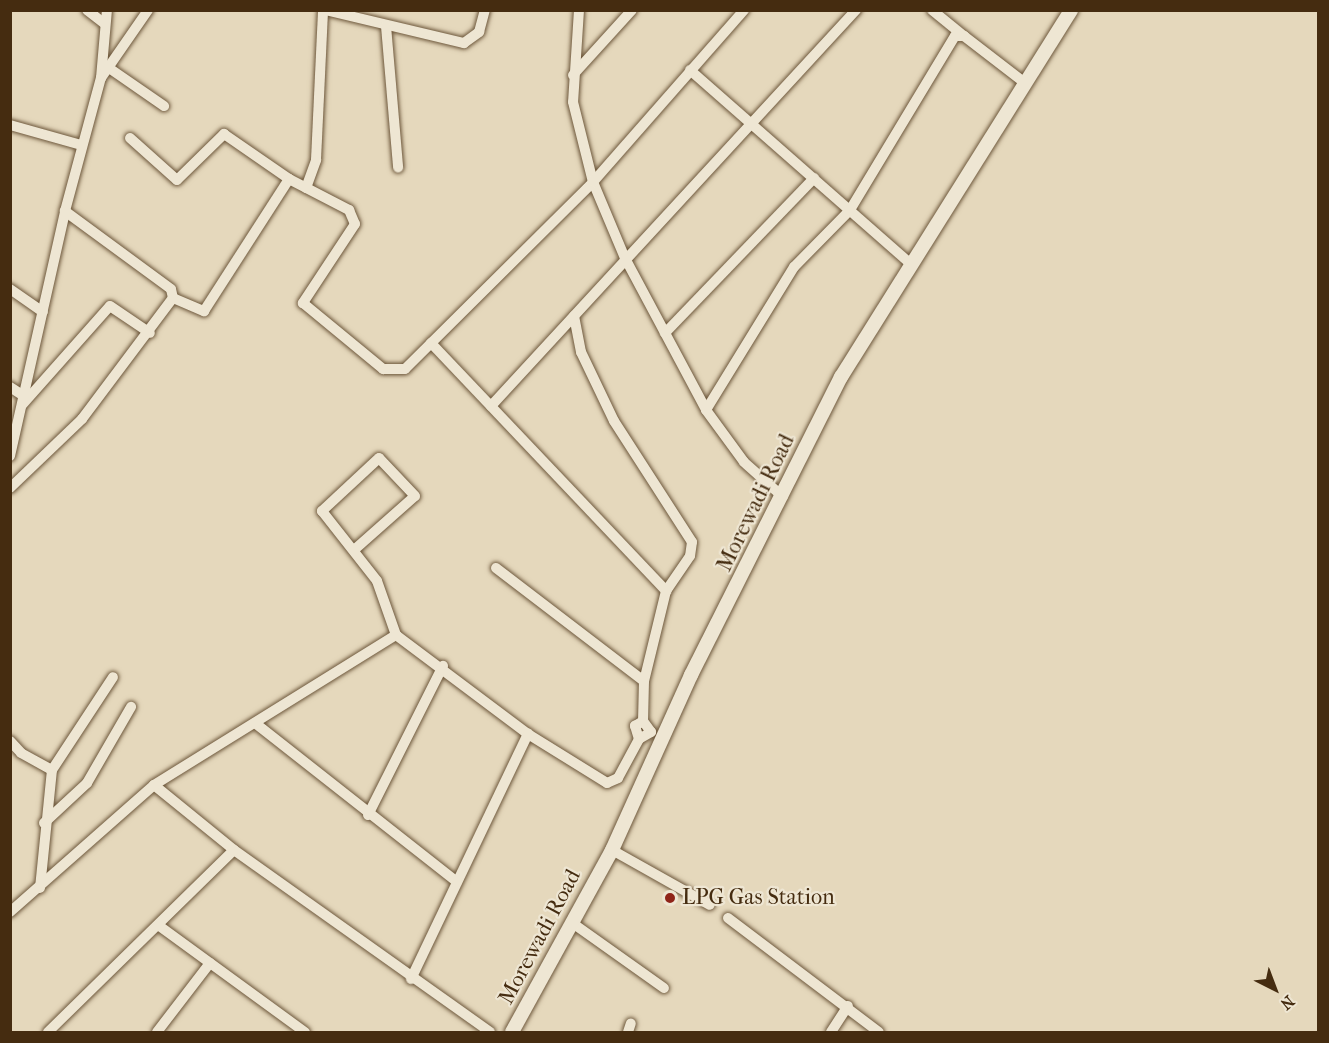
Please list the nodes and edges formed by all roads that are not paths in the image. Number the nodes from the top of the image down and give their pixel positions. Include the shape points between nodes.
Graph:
1 (87, 10) edge
2 (107, 10) edge
3 (148, 10) edge
4 (324, 10) edge
5 (485, 10) edge
6 (579, 10) edge
7 (632, 10) edge
8 (744, 10) edge
9 (856, 10) edge
10 (932, 10) edge
11 (1071, 10) edge
12 (105, 24) junction
13 (386, 26) junction
14 (964, 36) junction
15 (109, 68) junction
16 (690, 70) junction
17 (573, 75) junction
18 (100, 78) junction
19 (1025, 82) junction
20 (164, 106) dead end
21 (752, 124) junction
22 (10, 125) edge
23 (130, 138) dead end
24 (81, 145) junction
25 (398, 167) dead end
26 (814, 178) junction
27 (290, 179) junction
28 (593, 182) junction
29 (306, 188) junction
30 (850, 210) junction
31 (65, 211) junction
32 (626, 258) junction
33 (912, 265) junction
34 (10, 289) edge
35 (173, 298) junction
36 (43, 312) junction
37 (574, 316) junction
38 (150, 333) junction
39 (665, 333) junction
40 (431, 343) junction
41 (10, 387) edge
42 (23, 401) junction
43 (491, 406) junction
44 (706, 410) junction
45 (10, 456) edge
46 (10, 488) edge
47 (783, 497) junction
48 (354, 550) junction
49 (496, 568) dead end
50 (666, 591) junction
51 (396, 635) junction
52 (443, 666) junction
53 (113, 677) dead end
54 (644, 681) junction
55 (131, 706) dead end
56 (643, 721) junction
57 (255, 723) junction
58 (657, 733) junction
59 (528, 734) junction
60 (639, 739) junction
61 (10, 741) edge
62 (52, 770) junction
63 (154, 785) junction
64 (368, 815) junction
65 (44, 823) junction
66 (234, 850) junction
67 (612, 850) junction
68 (457, 882) junction
69 (40, 888) junction
70 (710, 905) dead end
71 (10, 912) edge
72 (728, 918) dead end
73 (571, 922) junction
74 (158, 925) junction
75 (210, 963) junction
76 (411, 979) junction
77 (664, 988) dead end
78 (848, 1006) junction
79 (299, 1031) edge
80 (48, 1032) edge
81 (157, 1032) edge
82 (490, 1032) edge
83 (512, 1032) edge
84 (831, 1032) edge
85 (879, 1032) edge

1 - 12 street
2 - 12 street
3 - 15 street
4 - 13 street
4 - 29 street via 316,160
5 - 13 street via 479,32 464,43
6 - 17 street
7 - 17 street
8 - 16 street
9 - 21 street
10 - 14 street
11 - 19 main road, Morewadi Road
12 - 18 street
13 - 25 street
14 - 19 street
14 - 30 street via 955,36 947,45
15 - 18 street
15 - 20 street
16 - 21 street
16 - 28 street
17 - 28 street via 581,145
18 - 24 street
19 - 33 main road, Morewadi Road
21 - 26 street
21 - 32 street
22 - 24 street
23 - 27 street via 177,180 224,134
24 - 31 street
26 - 30 street
26 - 39 street
27 - 29 street
27 - 35 street via 204,311
28 - 32 street
28 - 40 street
29 - 40 street via 356,220 304,298 304,307 383,369 405,369
30 - 33 street
30 - 44 street via 794,267
31 - 35 street via 171,289
31 - 36 street
32 - 37 street
32 - 39 street
33 - 47 main road, Morewadi Road via 841,377
34 - 36 street
35 - 38 street
36 - 42 street
37 - 43 street
37 - 50 street via 581,352 614,421 692,542 690,556
38 - 42 street via 110,306
38 - 46 street via 82,419
39 - 44 street
40 - 43 street
41 - 42 street
42 - 45 street
43 - 50 street
44 - 47 street via 744,462
47 - 58 main road, Morewadi Road
48 - 48 street via 415,496 379,458 322,511
48 - 51 street via 377,580
49 - 54 street
50 - 54 street
51 - 52 street
51 - 57 street
52 - 59 street
52 - 64 street
53 - 62 street
54 - 56 street
55 - 65 street via 87,783
56 - 58 street
56 - 60 street via 634,729
57 - 63 street
57 - 64 street
58 - 60 street
58 - 67 main road, Morewadi Road
59 - 60 street via 607,783 618,778
59 - 68 street
61 - 62 street via 21,753
62 - 65 street
63 - 66 street
63 - 69 street
64 - 68 street
65 - 69 street
66 - 74 street
66 - 76 street
67 - 70 street
67 - 73 main road, Morewadi Road
68 - 76 street
69 - 71 street
72 - 78 street
73 - 77 street
73 - 83 main road, Morewadi Road
74 - 75 street
74 - 80 street
75 - 79 street
75 - 81 street
76 - 82 street
78 - 84 street
78 - 85 street

